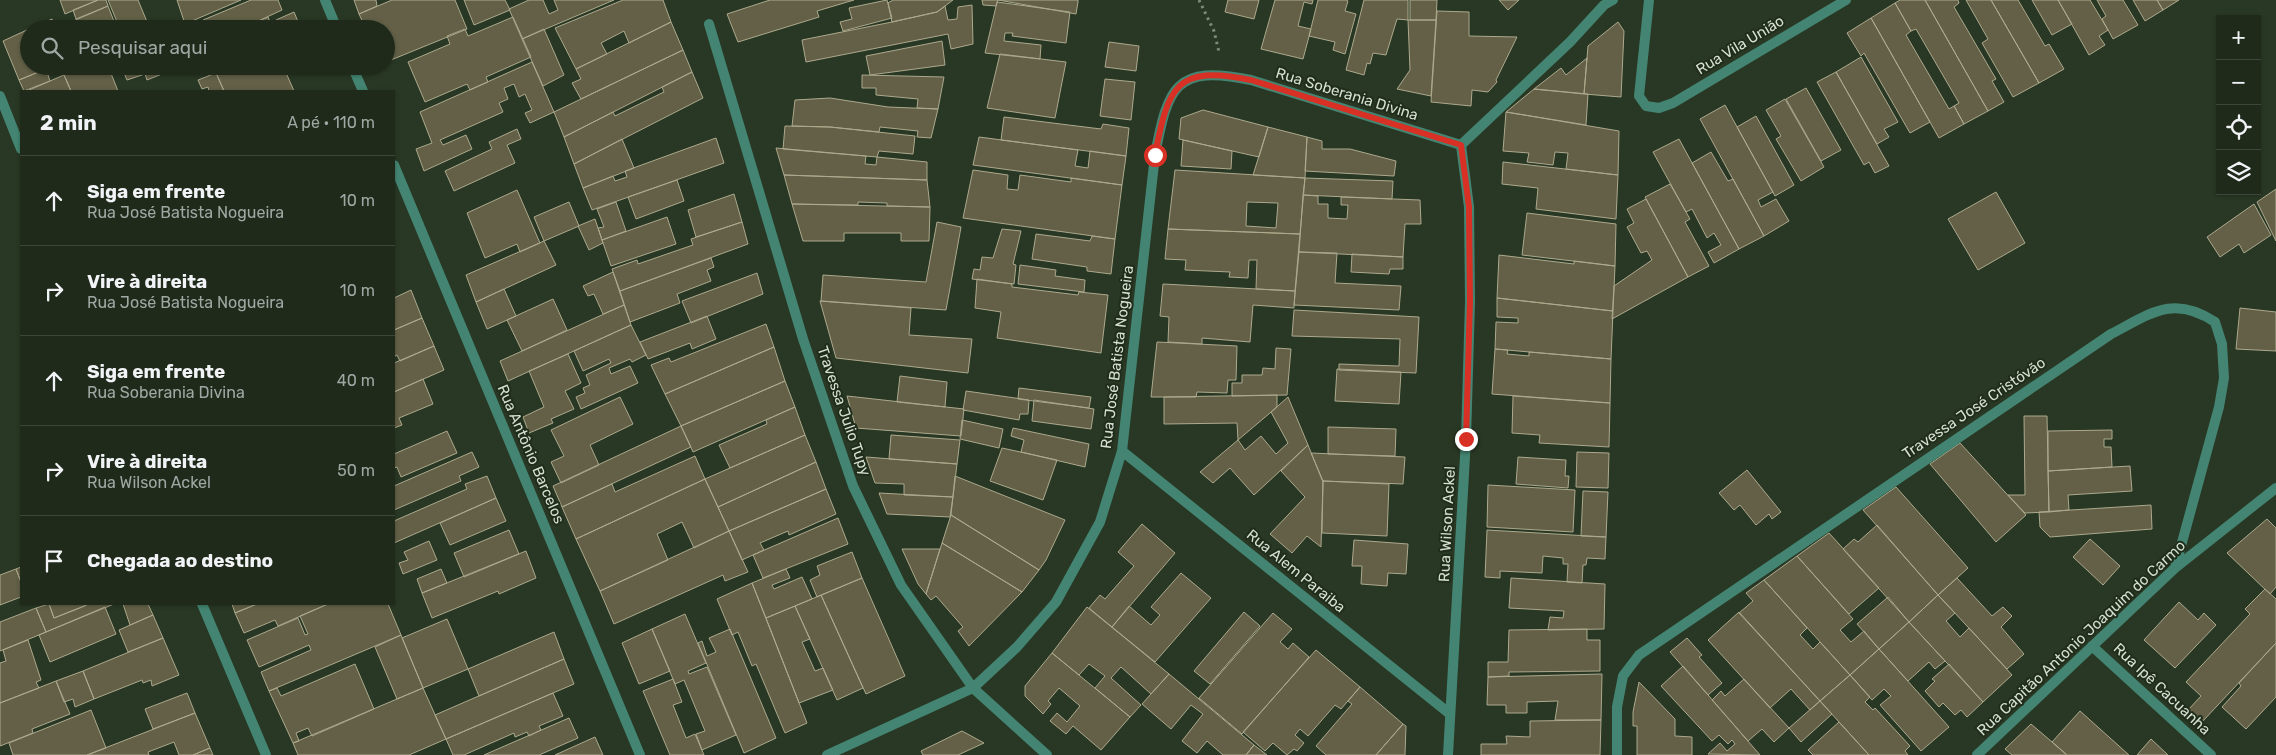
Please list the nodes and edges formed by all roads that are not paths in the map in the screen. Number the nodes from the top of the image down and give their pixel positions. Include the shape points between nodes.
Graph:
1 (325, 0) edge
2 (1612, 0) edge
3 (1649, 0) edge
4 (1846, 0) edge
5 (333, 20) edge
6 (709, 24) dead end
7 (1224, 74) joint
8 (356, 75) edge
9 (363, 90) edge
10 (0, 96) edge
11 (1461, 145) junction
12 (20, 146) edge
13 (395, 167) edge
14 (1122, 451) junction
15 (2276, 488) edge
16 (2174, 568) junction
17 (202, 605) edge
18 (2092, 646) junction
19 (973, 688) junction
20 (1450, 714) junction
21 (266, 755) edge
22 (640, 755) edge
23 (827, 755) edge
24 (1047, 755) edge
25 (1448, 755) edge
26 (1617, 755) edge
27 (1977, 755) edge
28 (2211, 755) edge

1 - 5 street
2 - 11 street
3 - 4 street, Rua Vila União via 1639,96 1646,106 1659,108 1673,103
6 - 19 street, Travessa Julio Tupy via 804,339 853,486 901,585
7 - 11 street, Rua Soberania Divina
7 - 14 street, Rua José Batista Nogueira via 1191,77 1173,92 1163,112 1155,155
8 - 9 street
10 - 12 street
11 - 20 street, Rua Wilson Ackel via 1469,207 1470,301 1466,439
13 - 22 street, Rua Antônio Barcelos
14 - 19 street, Rua José Batista Nogueira via 1100,522 1056,602 1017,647
14 - 20 street, Rua Alem Paraiba
15 - 16 street, Rua Capitão Antonio Joaquim do Carmo
16 - 18 street, Rua Capitão Antonio Joaquim do Carmo
16 - 26 street, Travessa José Cristóvão via 2219,407 2224,378 2222,344 2215,322 2199,312 2178,307 2152,313 2110,334 1639,655 1623,676 1617,707
17 - 21 street
18 - 27 street, Rua Capitão Antonio Joaquim do Carmo
18 - 28 street, Rua Ipê Cacuanha
19 - 23 street, Rua José Batista Nogueira
19 - 24 street, Travessa Julio Tupy
20 - 25 street, Rua Wilson Ackel

